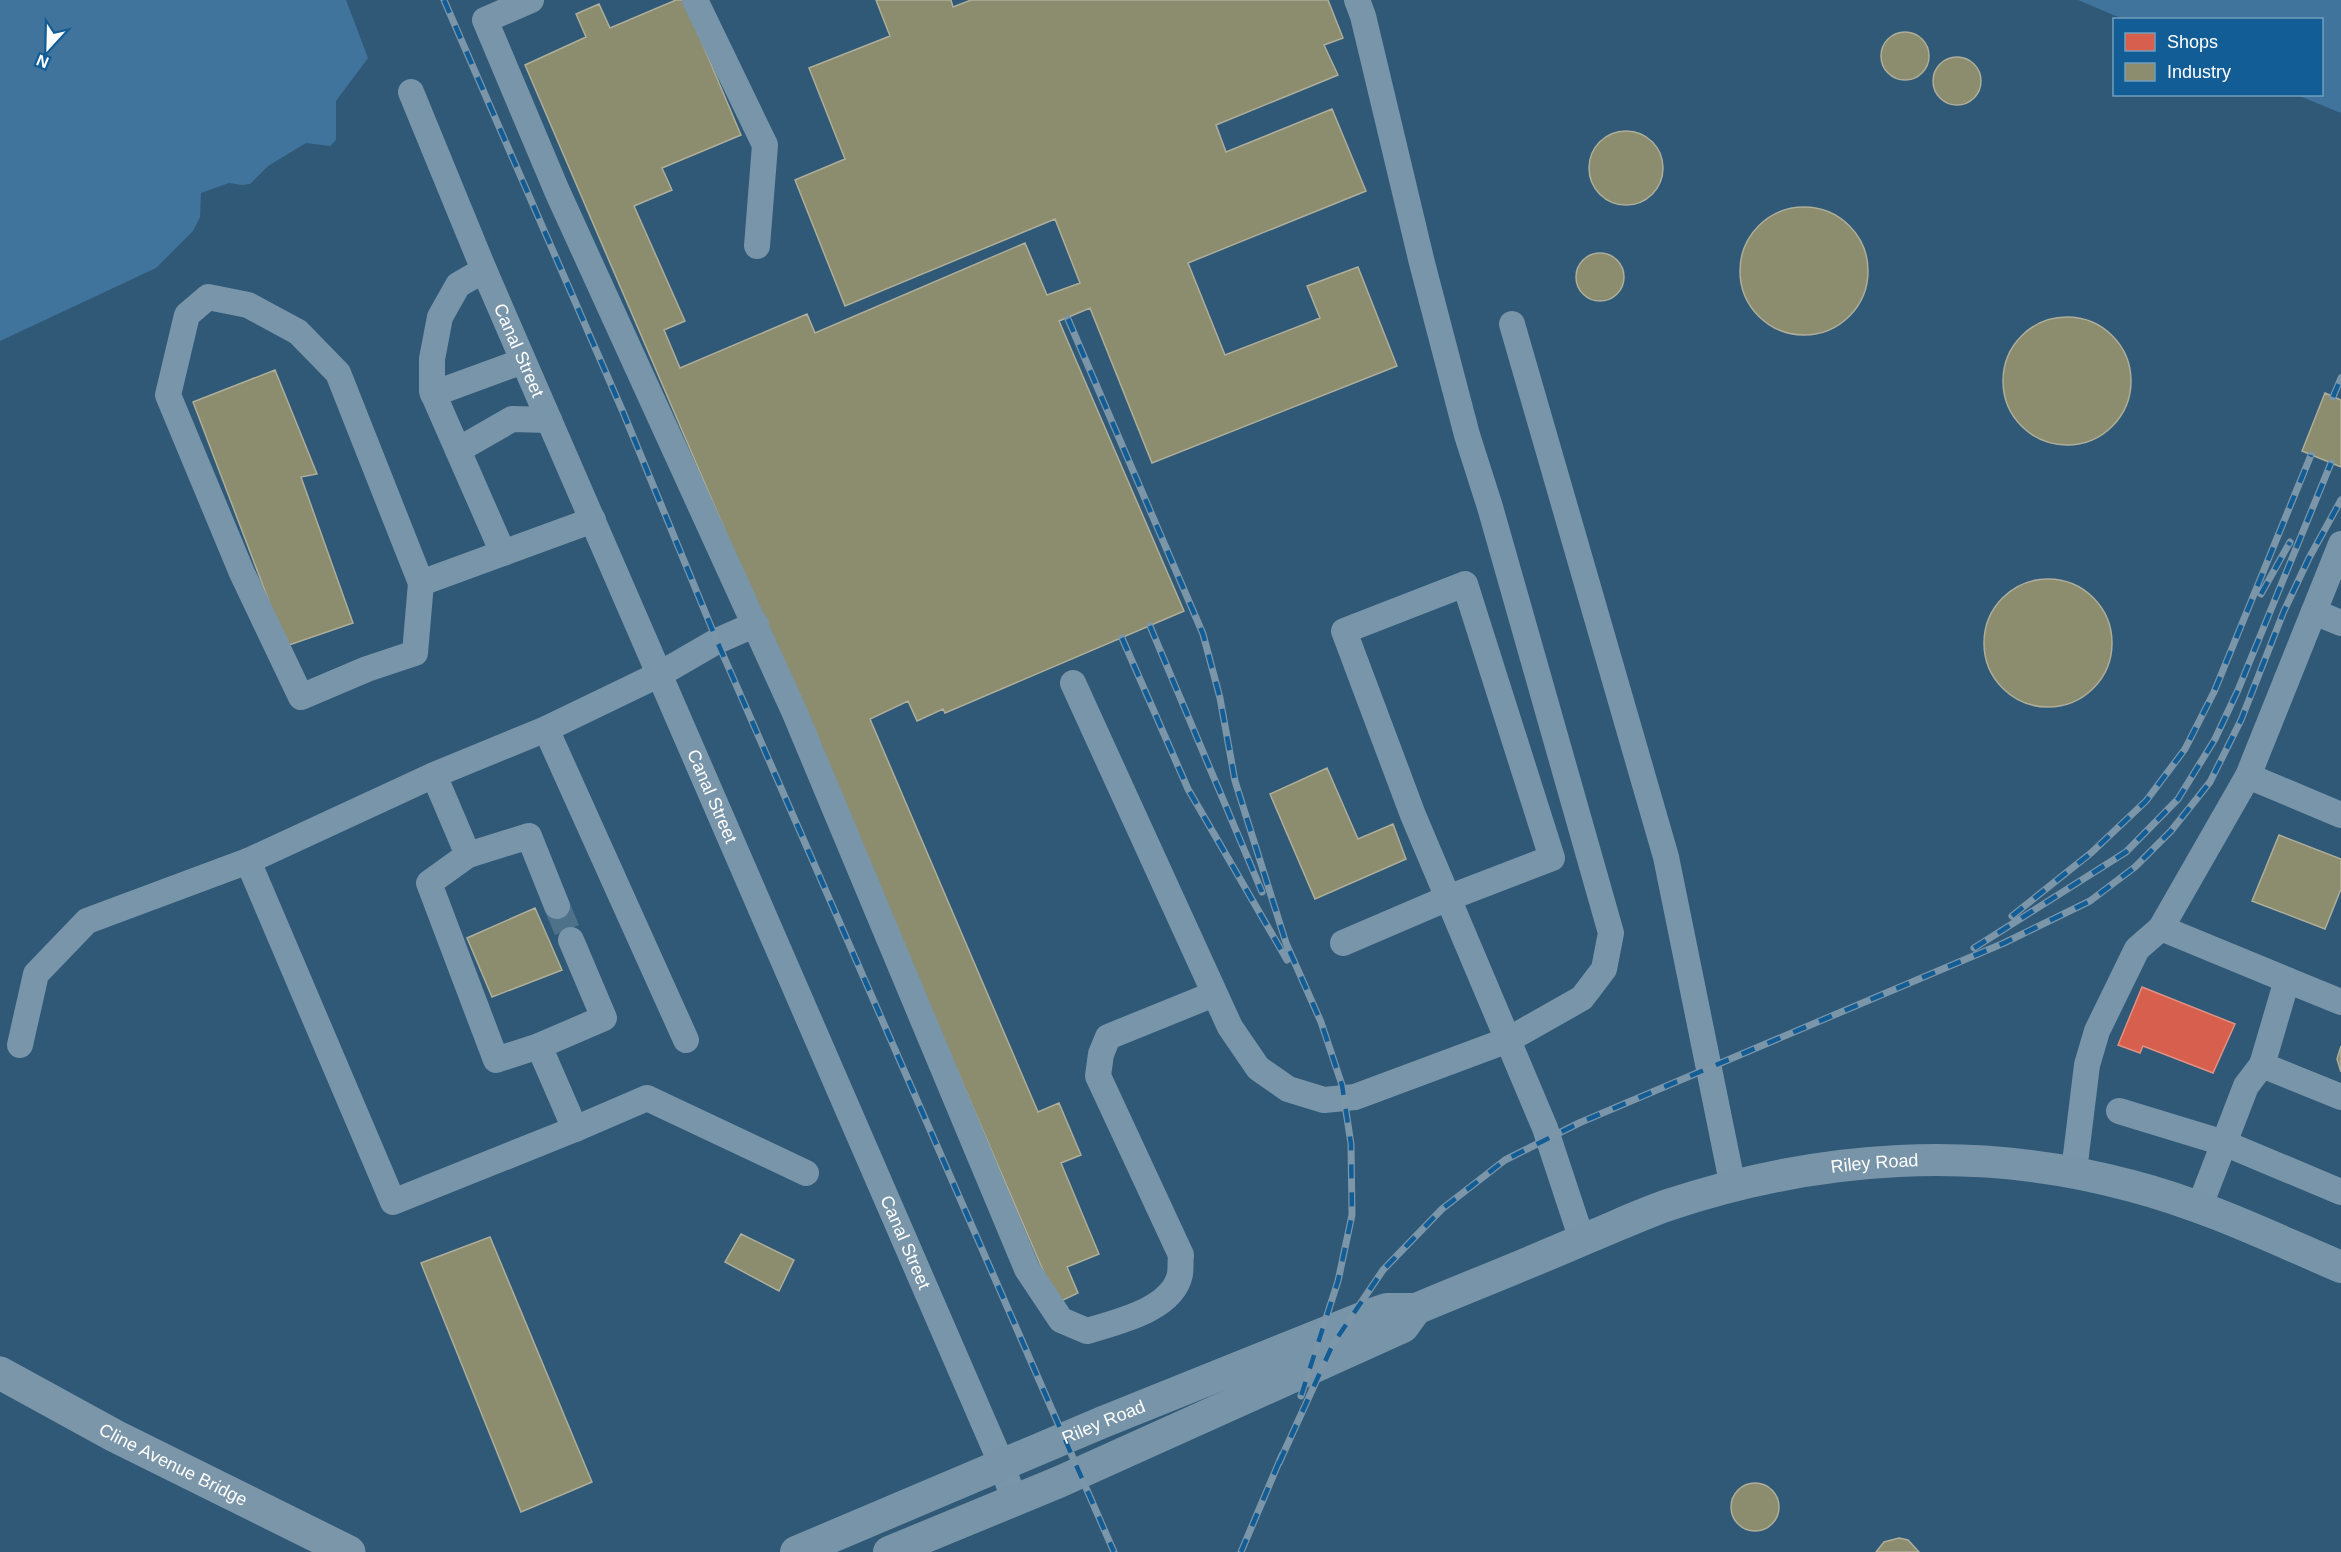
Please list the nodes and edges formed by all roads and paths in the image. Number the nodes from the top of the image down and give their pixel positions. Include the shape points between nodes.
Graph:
1 (531, 0) edge
2 (695, 0) edge
3 (1357, 0) edge
4 (411, 93) dead end
5 (757, 246) dead end
6 (484, 270) junction
7 (1512, 324) dead end
8 (524, 361) junction
9 (433, 394) junction
10 (549, 420) junction
11 (458, 450) junction
12 (593, 520) junction
13 (2341, 544) edge
14 (503, 553) junction
15 (421, 583) junction
16 (2314, 612) junction
17 (2341, 623) edge
18 (756, 624) junction
19 (660, 674) junction
20 (1073, 682) dead end
21 (546, 729) junction
22 (434, 775) junction
23 (2248, 776) junction
24 (2341, 815) edge
25 (468, 855) junction
26 (248, 861) junction
27 (1448, 898) junction
28 (557, 906) tunnel mouth
29 (2162, 928) junction
30 (571, 940) tunnel mouth
31 (1343, 943) dead end
32 (2287, 980) junction
33 (1214, 994) junction
34 (2341, 1002) edge
35 (686, 1040) dead end
36 (1508, 1040) junction
37 (20, 1045) dead end
38 (539, 1046) junction
39 (2262, 1065) junction
40 (2341, 1097) edge
41 (2119, 1111) dead end
42 (574, 1129) junction
43 (2224, 1143) junction
44 (2074, 1171) junction
45 (806, 1173) dead end
46 (1732, 1186) junction
47 (2341, 1192) edge
48 (2199, 1208) junction
49 (1582, 1240) junction
50 (2341, 1267) edge
51 (1416, 1310) junction
52 (0, 1373) edge
53 (1002, 1465) junction
54 (1014, 1500) junction
55 (350, 1552) edge
56 (796, 1552) edge
57 (889, 1552) edge

1 - 18 street via 485,20 557,191
2 - 5 street via 765,145
3 - 36 street via 1467,435 1611,933 1604,969 1582,998
4 - 6 street, Canal Street
6 - 8 street, Canal Street
6 - 9 street via 458,285 440,317 432,360
7 - 46 street via 1666,857
8 - 9 street
8 - 10 street, Canal Street
9 - 11 street
10 - 11 street via 512,419
10 - 12 street, Canal Street
11 - 14 street
12 - 14 street
12 - 19 street, Canal Street
13 - 16 street
14 - 15 street
15 - 15 street via 338,373 298,332 248,305 208,297 187,315 168,395 242,573 301,697 415,653
16 - 17 street
16 - 23 street
18 - 19 street
18 - 33 street via 1027,1269 1061,1320 1087,1331 1139,1314 1166,1298 1179,1276 1181,1255 1098,1076 1101,1054 1108,1037
19 - 21 street
19 - 53 street, Canal Street
20 - 33 street
21 - 22 street
21 - 35 street
22 - 25 street
22 - 26 street
23 - 24 street
23 - 29 street
25 - 28 street via 529,836
25 - 38 street via 429,882 496,1060
26 - 37 street via 87,921 36,974
26 - 42 street via 393,1202
27 - 27 street via 1344,632 1465,584 1552,858
27 - 31 street
27 - 36 street
29 - 32 street
29 - 44 street via 2137,950 2097,1031 2087,1065
30 - 38 street via 604,1018
32 - 34 street
32 - 39 street
33 - 36 street via 1230,1027 1258,1068 1288,1089 1324,1100 1355,1097
36 - 49 street via 1545,1128
38 - 42 street
39 - 40 street
39 - 43 street via 2246,1086
41 - 43 street
42 - 45 street via 647,1098
43 - 47 street
43 - 48 street
44 - 46 main road, Riley Road via 1924,1159 1840,1164
44 - 48 main road, Riley Road
46 - 49 main road, Riley Road via 1664,1206
48 - 50 main road, Riley Road
49 - 51 main road, Riley Road
51 - 53 main road, Riley Road via 1387,1310 1369,1315
51 - 54 main road, Riley Road via 1403,1327
52 - 55 highway, Cline Avenue Bridge via 115,1436
53 - 54 street, Canal Street
53 - 56 main road, Riley Road
54 - 57 main road, Riley Road

